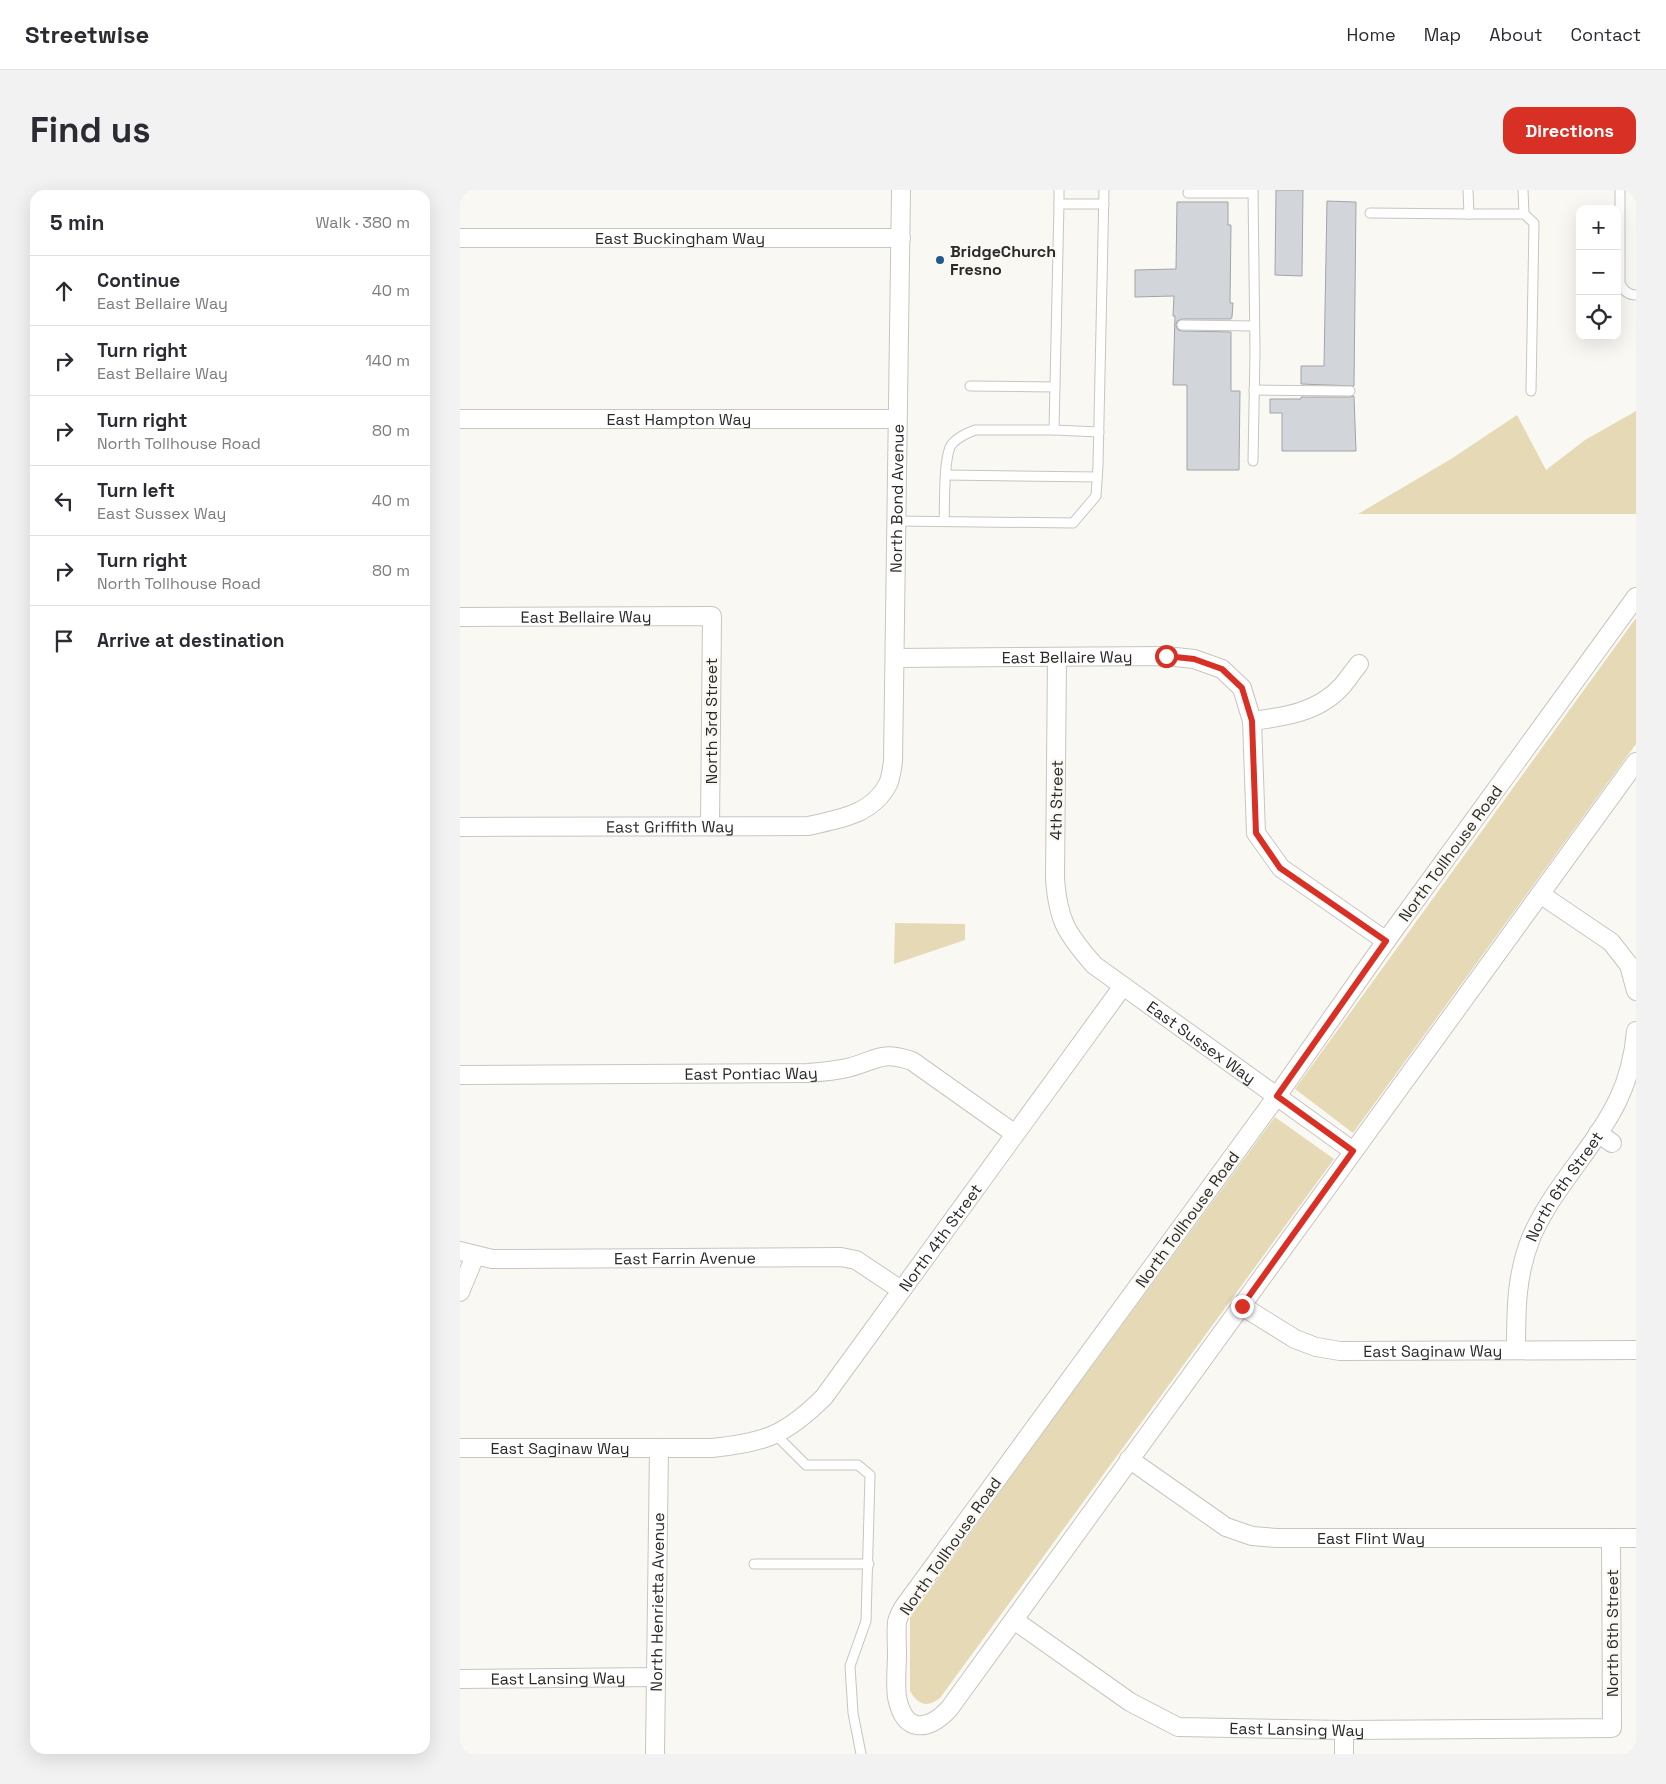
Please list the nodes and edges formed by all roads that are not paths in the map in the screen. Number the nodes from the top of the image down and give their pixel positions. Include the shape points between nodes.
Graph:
1 (902, 190) edge
2 (1058, 190) edge
3 (1104, 190) edge
4 (1468, 190) edge
5 (1523, 190) edge
6 (1620, 190) edge
7 (1253, 191) edge
8 (1188, 193) dead end
9 (1058, 204) junction
10 (1104, 204) junction
11 (1370, 214) dead end
12 (1469, 214) junction
13 (1524, 214) junction
14 (460, 238) edge
15 (901, 238) junction
16 (1636, 295) edge
17 (1182, 325) dead end
18 (1254, 326) junction
19 (970, 386) dead end
20 (1055, 388) junction
21 (1254, 390) junction
22 (1350, 391) dead end
23 (1531, 391) dead end
24 (460, 419) edge
25 (898, 419) junction
26 (1054, 430) junction
27 (1099, 432) junction
28 (1253, 461) dead end
29 (946, 475) junction
30 (1097, 477) junction
31 (896, 521) junction
32 (944, 521) junction
33 (1636, 597) edge
34 (712, 616) joint
35 (460, 618) edge
36 (1058, 657) junction
37 (895, 658) junction
38 (1359, 664) dead end
39 (1252, 721) junction
40 (1636, 762) edge
41 (876, 802) joint
42 (710, 826) junction
43 (460, 828) edge
44 (1540, 894) junction
45 (1386, 941) junction
46 (1123, 986) junction
47 (1636, 991) edge
48 (1636, 1031) edge
49 (460, 1075) edge
50 (1277, 1096) junction
51 (1015, 1134) junction
52 (1353, 1151) junction
53 (467, 1253) edge
54 (901, 1290) junction
55 (460, 1292) edge
56 (1242, 1306) junction
57 (1516, 1350) junction
58 (1636, 1350) edge
59 (776, 1435) junction
60 (460, 1448) edge
61 (659, 1448) junction
62 (1129, 1459) junction
63 (1612, 1538) junction
64 (1636, 1538) edge
65 (754, 1564) dead end
66 (869, 1564) junction
67 (1014, 1620) junction
68 (656, 1678) junction
69 (460, 1679) edge
70 (1612, 1728) joint
71 (1344, 1730) junction
72 (656, 1754) edge
73 (861, 1754) edge
74 (1344, 1754) edge

1 - 15 street, North Bond Avenue
2 - 9 lane
3 - 10 lane
4 - 12 lane
5 - 13 lane
6 - 16 lane via 1620,283 1623,290
7 - 8 lane
7 - 18 lane
9 - 10 lane
9 - 20 lane
10 - 27 lane
11 - 12 lane
12 - 13 lane
13 - 23 lane via 1534,223
14 - 15 street, East Buckingham Way
15 - 25 street, North Bond Avenue
17 - 18 lane
18 - 21 lane
19 - 20 lane
20 - 26 lane
21 - 22 lane
21 - 28 lane
24 - 25 street, East Hampton Way
25 - 31 street, North Bond Avenue
26 - 27 lane
26 - 29 lane via 975,430 965,434 952,444 947,454
27 - 30 lane
29 - 30 lane
29 - 32 lane
30 - 32 lane via 1096,496 1073,523
31 - 32 lane
31 - 37 street, North Bond Avenue
33 - 45 street, North Tollhouse Road
34 - 35 street, East Bellaire Way
34 - 42 street, North 3rd Street
36 - 37 street, East Bellaire Way
36 - 39 street, East Bellaire Way via 1166,656 1194,659 1222,669 1242,688
36 - 46 street, 4th Street via 1057,902 1064,926 1073,940 1094,965
37 - 41 street, North Bond Avenue via 893,761 889,783
38 - 39 street via 1327,700 1307,710
39 - 45 street, East Bellaire Way via 1256,833 1280,868
40 - 44 street, North Tollhouse Road
41 - 42 street, East Griffith Way via 847,817 808,826
42 - 43 street, East Griffith Way
44 - 47 street via 1611,942 1629,965
44 - 52 street, North Tollhouse Road
45 - 50 street, North Tollhouse Road
46 - 50 street, East Sussex Way
46 - 51 street, North 4th Street
48 - 57 street, North 6th Street via 1629,1071 1606,1121 1605,1138 1546,1208 1531,1239 1520,1272 1516,1298
49 - 51 street, East Pontiac Way via 808,1073 850,1068 883,1056 898,1056 912,1061
50 - 52 street, East Sussex Way
50 - 67 street, North Tollhouse Road via 903,1608 897,1622 897,1696 907,1720 926,1726 939,1719
51 - 54 street, North 4th Street
52 - 56 street, North Tollhouse Road
53 - 54 street, East Farrin Avenue via 492,1259 841,1258 856,1260
53 - 55 street
54 - 59 street, North 4th Street via 824,1397 803,1418
56 - 57 street, East Saginaw Way via 1295,1340 1316,1348 1340,1351
56 - 62 street, North Tollhouse Road
57 - 58 street, East Saginaw Way
59 - 61 street, North 4th Street via 746,1445
59 - 66 lane via 806,1465 858,1465 870,1475
60 - 61 street, East Saginaw Way
61 - 68 street, North Henrietta Avenue
62 - 63 street, East Flint Way via 1226,1527 1252,1536
62 - 67 street, North Tollhouse Road
63 - 64 street, East Flint Way
63 - 70 street, North 6th Street
65 - 66 lane
66 - 73 lane via 866,1621 850,1666 853,1713
67 - 71 street, East Lansing Way via 1130,1702 1178,1727
68 - 69 street, East Lansing Way
68 - 72 street, North Henrietta Avenue
70 - 71 street, East Lansing Way
71 - 74 street

